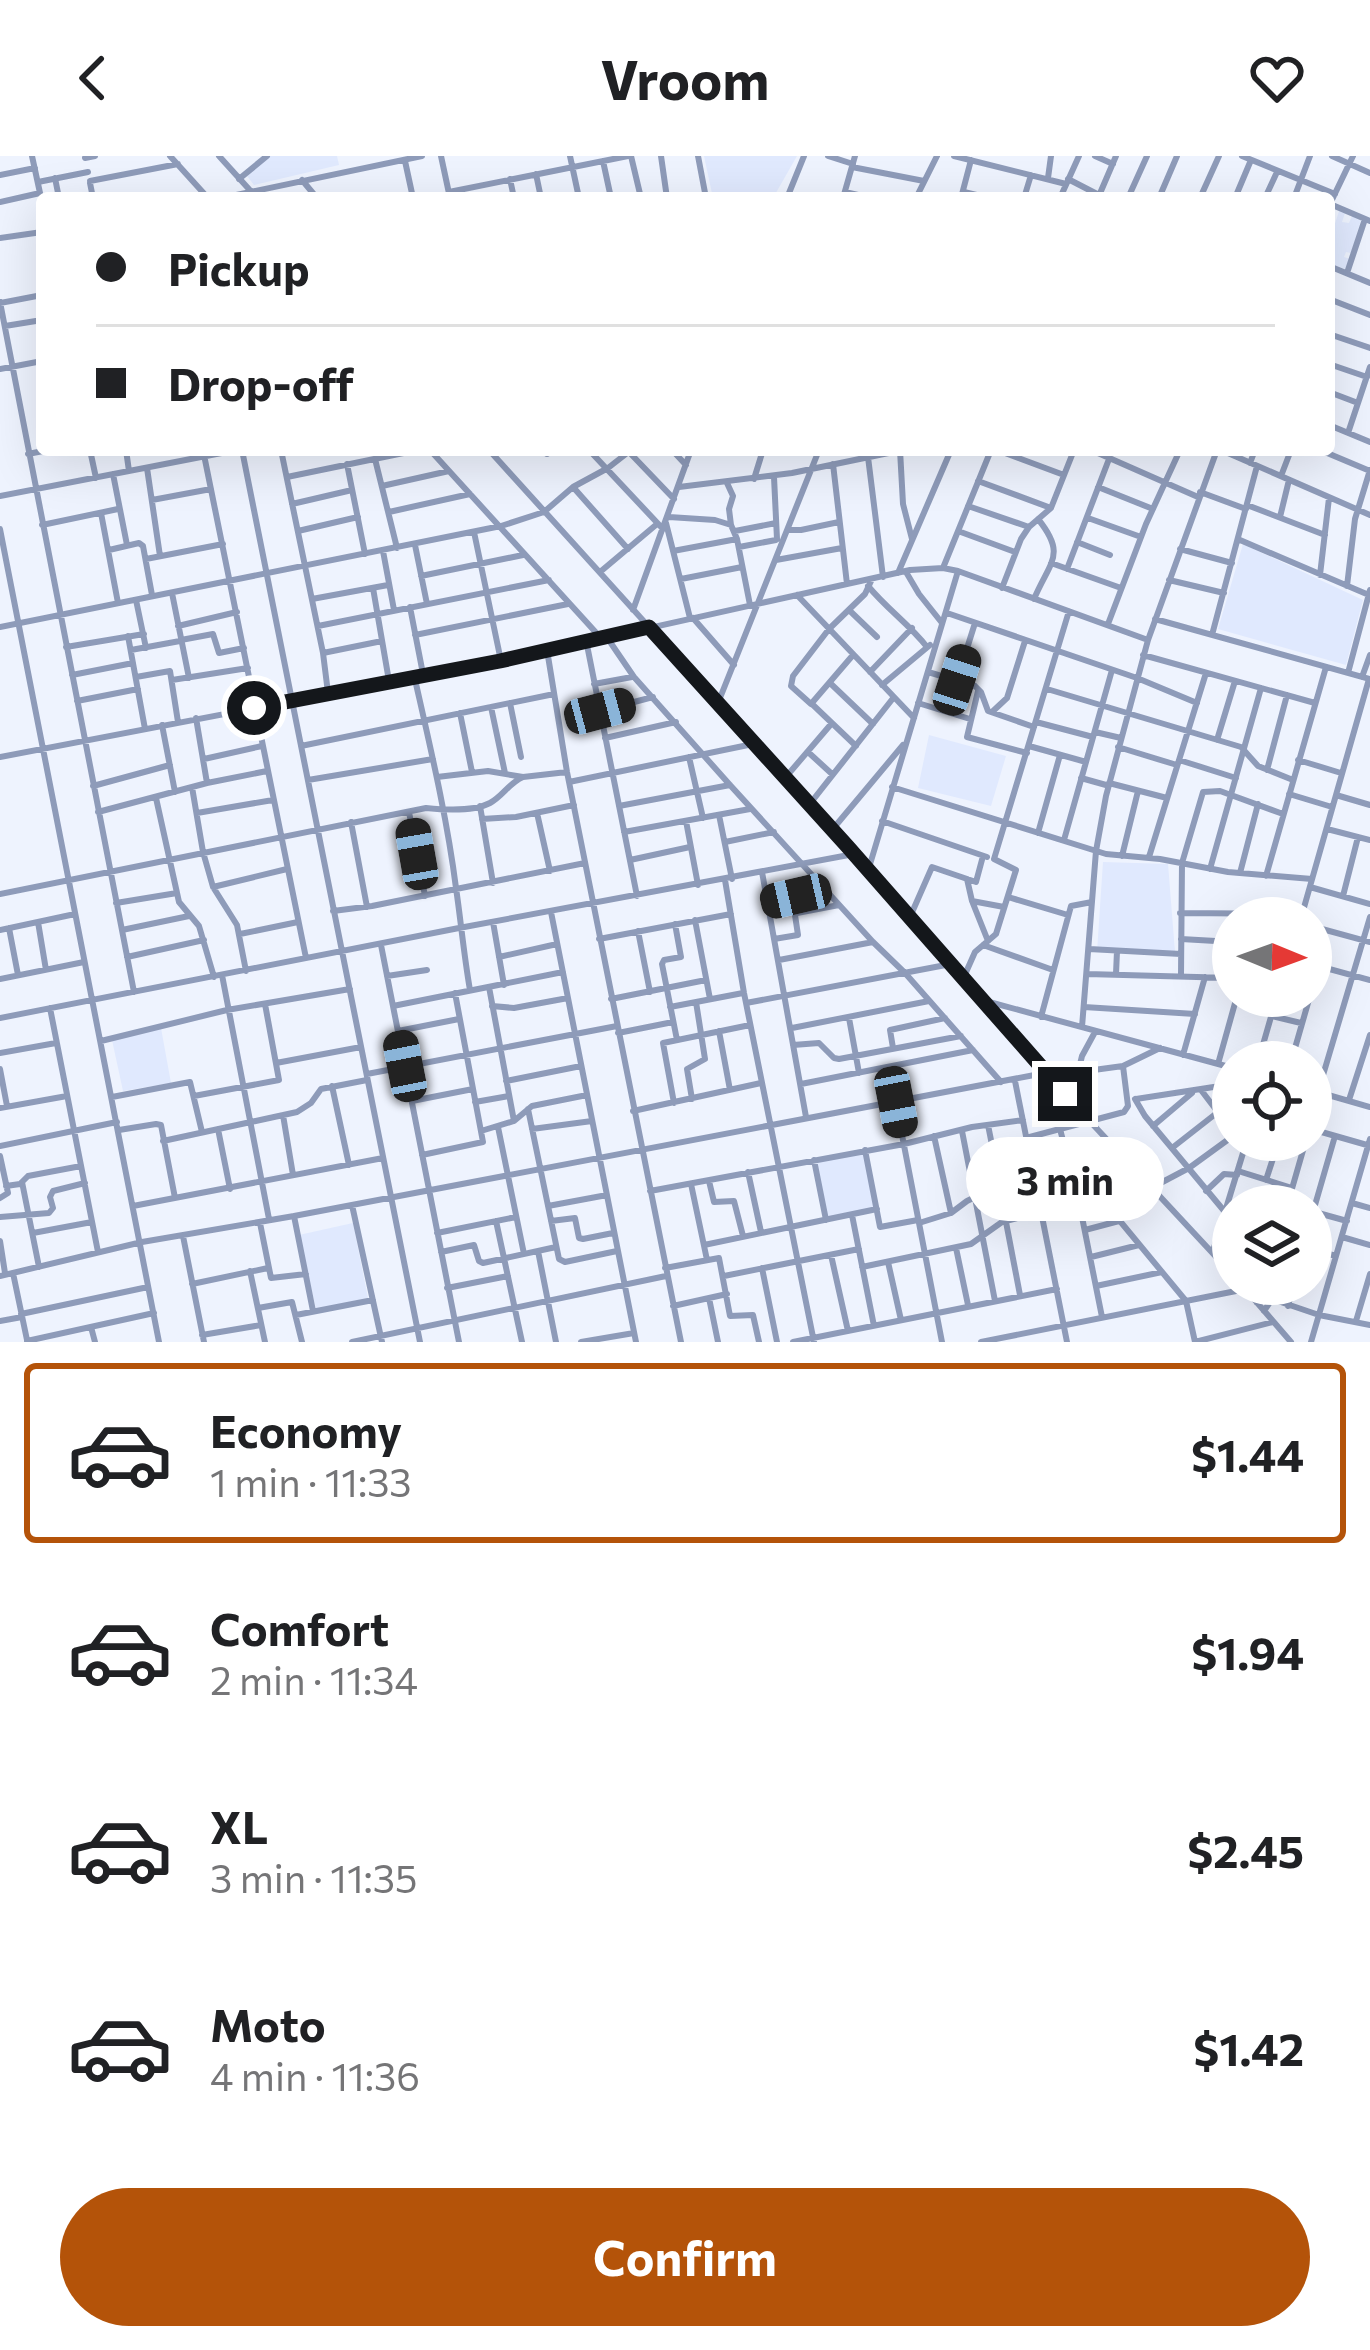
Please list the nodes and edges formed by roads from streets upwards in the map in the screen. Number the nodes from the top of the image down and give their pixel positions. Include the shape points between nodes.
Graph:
1 (32, 156) edge
2 (170, 156) edge
3 (219, 156) edge
4 (266, 156) edge
5 (340, 156) edge
6 (422, 156) edge
7 (441, 156) edge
8 (570, 156) edge
9 (629, 156) edge
10 (661, 156) edge
11 (698, 156) edge
12 (804, 156) edge
13 (828, 156) edge
14 (937, 156) edge
15 (998, 156) edge
16 (1052, 156) edge
17 (1078, 156) edge
18 (1095, 156) edge
19 (1147, 156) edge
20 (1177, 156) edge
21 (1219, 156) edge
22 (1242, 156) edge
23 (1310, 156) edge
24 (1332, 156) edge
25 (88, 157) edge
26 (958, 157) edge
27 (404, 158) edge
28 (971, 160) junction
29 (1114, 160) edge
30 (1251, 160) junction
31 (1351, 160) edge
32 (603, 161) junction
33 (853, 162) edge
34 (178, 164) junction
35 (573, 167) junction
36 (998, 167) junction
37 (35, 168) junction
38 (344, 171) junction
39 (1277, 172) junction
40 (1370, 173) edge
41 (536, 174) junction
42 (0, 175) edge
43 (1031, 175) junction
44 (89, 176) junction
45 (55, 178) junction
46 (1048, 178) junction
47 (239, 179) junction
48 (510, 179) junction
49 (302, 180) junction
50 (924, 181) junction
51 (1300, 181) junction
52 (38, 182) junction
53 (1067, 182) junction
54 (484, 184) junction
55 (39, 192) edge
56 (58, 192) edge
57 (92, 192) edge
58 (203, 192) edge
59 (252, 192) edge
60 (264, 192) edge
61 (312, 192) edge
62 (412, 192) edge
63 (449, 192) edge
64 (459, 192) edge
65 (486, 192) edge
66 (513, 192) edge
67 (540, 192) edge
68 (578, 192) edge
69 (609, 192) edge
70 (639, 192) edge
71 (666, 192) edge
72 (705, 192) edge
73 (789, 192) edge
74 (845, 192) edge
75 (919, 192) edge
76 (963, 192) edge
77 (1026, 192) edge
78 (1063, 192) edge
79 (1089, 192) edge
80 (1100, 192) edge
81 (1131, 192) edge
82 (1162, 192) edge
83 (1203, 192) edge
84 (1238, 192) edge
85 (1268, 192) edge
86 (1296, 192) edge
87 (1330, 192) edge
88 (1335, 194) edge
89 (36, 195) edge
90 (0, 202) edge
91 (1335, 207) edge
92 (1368, 220) edge
93 (36, 233) edge
94 (0, 238) edge
95 (1335, 268) edge
96 (1347, 272) junction
97 (1370, 283) edge
98 (36, 297) edge
99 (1335, 301) edge
100 (0, 303) edge
101 (1370, 315) edge
102 (36, 321) edge
103 (5, 326) junction
104 (1335, 336) edge
105 (1370, 348) edge
106 (36, 362) edge
107 (1335, 366) edge
108 (11, 367) junction
109 (1370, 368) edge
110 (0, 369) edge
111 (1366, 377) junction
112 (1335, 394) edge
113 (1358, 403) junction
114 (1335, 428) edge
115 (1348, 433) junction
116 (1370, 442) edge
117 (36, 452) edge
118 (28, 454) junction
119 (91, 456) edge
120 (127, 456) edge
121 (193, 456) edge
122 (205, 456) edge
123 (241, 456) edge
124 (282, 456) edge
125 (367, 456) edge
126 (389, 456) edge
127 (435, 456) edge
128 (494, 456) edge
129 (595, 456) edge
130 (624, 456) edge
131 (635, 456) edge
132 (678, 456) edge
133 (690, 456) edge
134 (759, 456) edge
135 (816, 456) edge
136 (862, 456) edge
137 (866, 456) edge
138 (901, 456) edge
139 (948, 456) edge
140 (991, 456) edge
141 (1011, 456) edge
142 (1072, 456) edge
143 (1104, 456) edge
144 (1178, 456) edge
145 (1216, 456) edge
146 (1234, 456) edge
147 (1255, 456) edge
148 (1290, 456) edge
149 (1335, 456) edge
150 (1108, 458) junction
151 (370, 460) junction
152 (347, 464) junction
153 (832, 464) junction
154 (1254, 464) junction
155 (686, 465) junction
156 (147, 468) junction
157 (608, 468) junction
158 (811, 469) junction
159 (1370, 470) edge
160 (129, 471) junction
161 (449, 471) junction
162 (113, 474) junction
163 (1064, 475) junction
164 (774, 476) junction
165 (286, 477) junction
166 (96, 478) junction
167 (1285, 478) junction
168 (754, 479) junction
169 (978, 481) junction
170 (726, 482) junction
171 (1166, 484) junction
172 (382, 486) junction
173 (573, 487) junction
174 (679, 487) junction
175 (1098, 487) junction
176 (212, 489) junction
177 (35, 490) junction
178 (352, 490) junction
179 (470, 494) junction
180 (1199, 495) junction
181 (0, 496) edge
182 (1329, 497) junction
183 (674, 499) junction
184 (152, 500) junction
185 (292, 504) junction
186 (968, 506) junction
187 (1247, 507) junction
188 (1051, 508) junction
189 (118, 509) junction
190 (1153, 509) junction
191 (1358, 509) junction
192 (389, 512) junction
193 (544, 512) junction
194 (101, 513) junction
195 (1370, 515) edge
196 (358, 517) junction
197 (1087, 517) junction
198 (1280, 518) junction
199 (1038, 519) junction
200 (838, 522) junction
201 (664, 523) junction
202 (776, 523) junction
203 (42, 525) junction
204 (501, 526) junction
205 (1029, 527) junction
206 (0, 529) edge
207 (298, 531) junction
208 (958, 531) junction
209 (475, 532) junction
210 (736, 535) junction
211 (1325, 535) junction
212 (783, 536) junction
213 (1141, 537) junction
214 (912, 539) junction
215 (1239, 539) junction
216 (1077, 542) junction
217 (224, 544) junction
218 (127, 545) junction
219 (415, 545) junction
220 (398, 548) junction
221 (842, 548) junction
222 (628, 549) junction
223 (1180, 549) junction
224 (109, 550) junction
225 (383, 551) junction
226 (673, 551) junction
227 (1015, 552) junction
228 (365, 554) junction
229 (1110, 554) dead end
230 (526, 555) junction
231 (160, 556) junction
232 (146, 559) junction
233 (776, 560) junction
234 (1051, 563) junction
235 (1232, 563) junction
236 (481, 564) junction
237 (305, 566) junction
238 (742, 567) junction
239 (943, 568) junction
240 (1067, 569) junction
241 (600, 572) junction
242 (902, 572) junction
243 (958, 572) junction
244 (267, 574) junction
245 (421, 575) junction
246 (1319, 575) junction
247 (883, 577) junction
248 (680, 579) junction
249 (549, 580) junction
250 (1169, 580) junction
251 (231, 581) junction
252 (870, 583) junction
253 (847, 584) junction
254 (388, 585) junction
255 (1348, 586) junction
256 (373, 588) junction
257 (1002, 588) junction
258 (1122, 588) junction
259 (172, 592) junction
260 (487, 592) junction
261 (1370, 592) edge
262 (1224, 593) junction
263 (797, 595) junction
264 (152, 596) junction
265 (312, 599) junction
266 (1034, 599) junction
267 (136, 600) junction
268 (118, 603) junction
269 (427, 604) junction
270 (568, 604) junction
271 (754, 604) junction
272 (410, 607) junction
273 (394, 610) junction
274 (633, 610) junction
275 (849, 610) junction
276 (1069, 611) junction
277 (237, 612) junction
278 (377, 613) junction
279 (946, 613) junction
280 (59, 615) junction
281 (691, 618) junction
282 (1155, 619) junction
283 (492, 620) junction
284 (942, 622) junction
285 (18, 623) junction
286 (975, 623) junction
287 (1108, 625) junction
288 (178, 626) junction
289 (317, 626) junction
290 (0, 627) edge
291 (649, 627) junction
292 (912, 628) junction
293 (829, 629) junction
294 (144, 634) junction
295 (415, 635) junction
296 (1212, 635) junction
297 (128, 637) junction
298 (603, 637) junction
299 (878, 637) dead end
300 (938, 639) junction
301 (181, 640) junction
302 (382, 640) junction
303 (586, 640) junction
304 (1148, 640) junction
305 (1025, 641) junction
306 (1355, 646) junction
307 (66, 647) junction
308 (927, 647) junction
309 (146, 648) junction
310 (244, 649) junction
311 (547, 649) junction
312 (131, 650) junction
313 (1056, 652) junction
314 (323, 653) junction
315 (1370, 654) edge
316 (853, 655) junction
317 (1143, 656) junction
318 (500, 661) junction
319 (133, 663) junction
320 (734, 665) junction
321 (1326, 667) junction
322 (248, 668) junction
323 (1112, 670) junction
324 (869, 672) junction
325 (928, 672) junction
326 (1207, 673) junction
327 (1348, 673) junction
328 (71, 675) junction
329 (419, 675) junction
330 (136, 677) junction
331 (634, 677) junction
332 (189, 678) junction
333 (1137, 678) junction
334 (1367, 678) edge
335 (172, 680) junction
336 (957, 680) junction
337 (389, 681) junction
338 (1235, 681) junction
339 (830, 683) junction
340 (594, 684) junction
341 (882, 685) junction
342 (1046, 688) junction
343 (1261, 688) junction
344 (138, 689) junction
345 (978, 689) junction
346 (328, 693) junction
347 (554, 694) junction
348 (1287, 695) junction
349 (653, 697) junction
350 (894, 698) junction
351 (292, 700) junction
352 (76, 701) junction
353 (510, 703) junction
354 (918, 703) junction
355 (1197, 703) junction
356 (718, 704) junction
357 (812, 704) junction
358 (1315, 704) junction
359 (491, 706) junction
360 (1102, 706) junction
361 (254, 708) junction
362 (600, 711) junction
363 (460, 713) junction
364 (992, 713) junction
365 (1127, 715) junction
366 (196, 718) junction
367 (914, 718) junction
368 (970, 719) junction
369 (424, 720) junction
370 (178, 722) junction
371 (676, 722) junction
372 (832, 722) junction
373 (873, 724) junction
374 (1035, 724) junction
375 (162, 725) junction
376 (145, 729) junction
377 (1188, 732) junction
378 (1094, 734) junction
379 (605, 738) junction
380 (84, 740) junction
381 (1217, 740) junction
382 (906, 743) junction
383 (1120, 743) junction
384 (753, 744) junction
385 (262, 746) junction
386 (301, 746) junction
387 (856, 746) junction
388 (43, 748) junction
389 (1028, 749) junction
390 (1245, 749) junction
391 (808, 752) junction
392 (704, 754) junction
393 (1060, 755) junction
394 (0, 757) edge
395 (689, 757) junction
396 (521, 758) dead end
397 (203, 759) junction
398 (433, 759) junction
399 (1298, 760) junction
400 (1086, 762) junction
401 (1178, 762) junction
402 (170, 765) junction
403 (1267, 770) junction
404 (267, 771) junction
405 (472, 772) junction
406 (567, 772) junction
407 (505, 773) junction
408 (612, 773) junction
409 (1342, 773) junction
410 (833, 775) junction
411 (437, 777) junction
412 (523, 777) junction
413 (785, 778) junction
414 (1081, 778) junction
415 (1236, 778) junction
416 (308, 780) junction
417 (1293, 780) junction
418 (569, 782) junction
419 (206, 783) junction
420 (730, 784) junction
421 (1108, 784) junction
422 (93, 786) junction
423 (192, 788) junction
424 (892, 788) junction
425 (1138, 790) junction
426 (697, 791) junction
427 (175, 793) junction
428 (1231, 794) junction
429 (1289, 794) junction
430 (1336, 795) junction
431 (156, 798) junction
432 (1167, 798) junction
433 (273, 800) junction
434 (1258, 804) junction
435 (484, 805) junction
436 (574, 805) junction
437 (809, 805) junction
438 (1370, 805) edge
439 (619, 806) junction
440 (1332, 807) junction
441 (753, 809) junction
442 (442, 811) junction
443 (98, 812) junction
444 (409, 812) junction
445 (197, 813) junction
446 (537, 813) junction
447 (1283, 814) junction
448 (719, 815) junction
449 (502, 818) junction
450 (703, 818) junction
451 (482, 819) junction
452 (686, 821) junction
453 (882, 821) junction
454 (351, 822) junction
455 (1006, 823) junction
456 (318, 829) junction
457 (1326, 829) junction
458 (832, 830) junction
459 (624, 832) junction
460 (774, 832) junction
461 (1037, 833) junction
462 (280, 837) junction
463 (1358, 837) junction
464 (1064, 841) junction
465 (1370, 841) edge
466 (725, 842) junction
467 (690, 847) junction
468 (1096, 851) junction
469 (203, 853) junction
470 (854, 854) junction
471 (983, 856) junction
472 (1122, 856) junction
473 (1149, 857) junction
474 (170, 859) junction
475 (994, 859) junction
476 (630, 860) junction
477 (585, 863) junction
478 (1183, 863) junction
479 (804, 864) junction
480 (287, 869) junction
481 (1210, 869) junction
482 (110, 871) junction
483 (550, 871) junction
484 (868, 871) junction
485 (761, 872) junction
486 (1240, 873) junction
487 (1266, 876) junction
488 (729, 879) junction
489 (967, 879) junction
490 (68, 880) junction
491 (493, 883) junction
492 (1311, 883) junction
493 (698, 885) junction
494 (213, 887) junction
495 (457, 890) junction
496 (825, 890) junction
497 (177, 892) junction
498 (0, 893) edge
499 (425, 896) junction
500 (637, 896) junction
501 (1343, 896) junction
502 (1008, 897) junction
503 (1307, 897) edge
504 (972, 901) junction
505 (1092, 902) junction
506 (116, 903) junction
507 (767, 903) junction
508 (1370, 904) edge
509 (593, 905) junction
510 (839, 905) junction
511 (367, 907) junction
512 (1005, 907) junction
513 (333, 911) junction
514 (551, 912) junction
515 (1180, 913) junction
516 (75, 914) junction
517 (730, 914) junction
518 (1212, 914) edge
519 (1068, 915) junction
520 (189, 916) junction
521 (1370, 917) edge
522 (909, 918) junction
523 (695, 920) junction
524 (38, 922) junction
525 (298, 922) junction
526 (493, 922) junction
527 (675, 924) junction
528 (459, 928) junction
529 (4, 929) edge
530 (122, 930) junction
531 (638, 931) junction
532 (1332, 932) edge
533 (240, 934) junction
534 (599, 939) junction
535 (774, 939) junction
536 (1181, 939) junction
537 (204, 940) junction
538 (1212, 941) edge
539 (1367, 941) edge
540 (873, 942) junction
541 (985, 943) junction
542 (557, 944) junction
543 (381, 945) junction
544 (1089, 949) junction
545 (1117, 952) junction
546 (343, 953) junction
547 (1181, 954) junction
548 (127, 957) junction
549 (499, 957) junction
550 (306, 960) junction
551 (778, 961) junction
552 (84, 962) junction
553 (951, 964) junction
554 (1332, 969) edge
555 (46, 970) junction
556 (427, 970) dead end
557 (1052, 970) junction
558 (246, 971) junction
559 (563, 972) junction
560 (905, 973) junction
561 (1087, 974) junction
562 (1116, 974) junction
563 (18, 975) junction
564 (1181, 975) junction
565 (1353, 975) junction
566 (218, 976) junction
567 (387, 976) junction
568 (1206, 976) junction
569 (1212, 976) edge
570 (0, 979) edge
571 (706, 980) junction
572 (963, 980) junction
573 (1370, 980) edge
574 (504, 985) junction
575 (489, 987) junction
576 (350, 988) junction
577 (667, 989) junction
578 (470, 990) junction
579 (134, 992) junction
580 (650, 992) junction
581 (454, 993) junction
582 (744, 993) junction
583 (785, 995) junction
584 (568, 998) junction
585 (611, 999) junction
586 (710, 999) junction
587 (92, 1000) junction
588 (982, 1000) junction
589 (929, 1001) junction
590 (695, 1002) junction
591 (746, 1003) junction
592 (265, 1004) junction
593 (393, 1006) junction
594 (492, 1006) junction
595 (670, 1007) junction
596 (1084, 1007) junction
597 (50, 1009) junction
598 (227, 1010) junction
599 (1020, 1011) junction
600 (1195, 1014) junction
601 (1040, 1017) junction
602 (1276, 1017) edge
603 (1303, 1017) edge
604 (0, 1018) edge
605 (849, 1018) junction
606 (945, 1018) junction
607 (459, 1019) junction
608 (674, 1022) junction
609 (1301, 1023) junction
610 (751, 1025) junction
611 (790, 1028) junction
612 (1082, 1028) junction
613 (618, 1029) junction
614 (398, 1031) junction
615 (719, 1031) junction
616 (1095, 1031) junction
617 (575, 1034) junction
618 (702, 1035) junction
619 (961, 1036) junction
620 (1013, 1036) junction
621 (677, 1040) junction
622 (1369, 1040) edge
623 (100, 1041) junction
624 (1297, 1041) edge
625 (1331, 1041) edge
626 (56, 1043) junction
627 (794, 1046) junction
628 (361, 1047) junction
629 (1160, 1048) junction
630 (499, 1049) junction
631 (893, 1049) junction
632 (974, 1050) junction
633 (0, 1053) edge
634 (1183, 1054) junction
635 (466, 1055) junction
636 (856, 1056) junction
637 (1212, 1062) edge
638 (276, 1063) junction
639 (405, 1066) junction
640 (581, 1066) junction
641 (1123, 1066) junction
642 (0, 1070) edge
643 (859, 1072) junction
644 (1078, 1072) junction
645 (1045, 1073) junction
646 (367, 1077) junction
647 (1014, 1079) junction
648 (506, 1081) junction
649 (1001, 1082) junction
650 (761, 1083) junction
651 (801, 1084) junction
652 (332, 1086) junction
653 (1212, 1087) edge
654 (243, 1088) junction
655 (472, 1089) junction
656 (730, 1090) junction
657 (1197, 1090) junction
658 (2, 1092) edge
659 (1065, 1094) junction
660 (587, 1095) junction
661 (67, 1096) junction
662 (194, 1096) junction
663 (509, 1096) junction
664 (1332, 1096) edge
665 (112, 1097) junction
666 (692, 1099) junction
667 (412, 1100) junction
668 (1131, 1100) junction
669 (1349, 1100) junction
670 (475, 1102) junction
671 (896, 1102) junction
672 (674, 1103) junction
673 (1212, 1106) edge
674 (3, 1107) edge
675 (1370, 1107) edge
676 (528, 1109) junction
677 (633, 1112) junction
678 (283, 1114) junction
679 (806, 1117) junction
680 (1212, 1117) edge
681 (1023, 1120) junction
682 (514, 1121) junction
683 (592, 1121) junction
684 (1091, 1121) junction
685 (250, 1123) junction
686 (770, 1124) junction
687 (988, 1125) junction
688 (118, 1126) junction
689 (498, 1126) junction
690 (1154, 1126) junction
691 (218, 1129) junction
692 (532, 1129) junction
693 (1060, 1129) junction
694 (481, 1130) junction
695 (75, 1131) junction
696 (962, 1131) junction
697 (202, 1132) junction
698 (1332, 1135) edge
699 (934, 1136) junction
700 (1335, 1136) junction
701 (1026, 1138) junction
702 (163, 1141) junction
703 (904, 1144) junction
704 (1369, 1144) edge
705 (0, 1146) edge
706 (1172, 1148) junction
707 (641, 1149) junction
708 (1118, 1149) junction
709 (866, 1150) junction
710 (422, 1155) junction
711 (1212, 1155) edge
712 (0, 1156) edge
713 (600, 1157) junction
714 (383, 1158) junction
715 (814, 1160) junction
716 (1068, 1160) junction
717 (1239, 1161) edge
718 (1272, 1161) edge
719 (349, 1165) junction
720 (779, 1165) junction
721 (82, 1166) junction
722 (540, 1169) junction
723 (1188, 1169) junction
724 (748, 1172) junction
725 (1034, 1173) junction
726 (1238, 1173) junction
727 (293, 1175) junction
728 (507, 1175) junction
729 (709, 1180) junction
730 (1266, 1180) junction
731 (22, 1183) junction
732 (261, 1183) junction
733 (85, 1184) junction
734 (691, 1184) junction
735 (1150, 1184) junction
736 (1000, 1185) junction
737 (1235, 1185) edge
738 (1280, 1185) edge
739 (1320, 1185) edge
740 (6, 1186) junction
741 (230, 1189) junction
742 (428, 1190) junction
743 (650, 1191) junction
744 (1206, 1191) junction
745 (1096, 1192) junction
746 (607, 1195) junction
747 (1212, 1195) edge
748 (974, 1197) junction
749 (1078, 1197) junction
750 (175, 1198) junction
751 (391, 1198) junction
752 (2, 1200) edge
753 (1352, 1203) junction
754 (352, 1205) junction
755 (133, 1206) junction
756 (548, 1207) junction
757 (1370, 1208) edge
758 (877, 1209) junction
759 (1041, 1209) junction
760 (951, 1213) junction
761 (852, 1215) junction
762 (29, 1216) junction
763 (294, 1216) junction
764 (0, 1217) edge
765 (516, 1217) junction
766 (1332, 1217) edge
767 (826, 1220) junction
768 (264, 1221) junction
769 (496, 1221) junction
770 (551, 1221) junction
771 (919, 1221) junction
772 (1006, 1221) junction
773 (1119, 1221) junction
774 (1347, 1221) junction
775 (92, 1222) junction
776 (791, 1226) junction
777 (1085, 1230) junction
778 (760, 1232) junction
779 (33, 1233) junction
780 (437, 1233) junction
781 (614, 1233) junction
782 (984, 1234) junction
783 (183, 1236) junction
784 (743, 1236) junction
785 (1342, 1237) junction
786 (0, 1241) edge
787 (142, 1242) junction
788 (704, 1245) junction
789 (1370, 1245) edge
790 (1139, 1246) junction
791 (556, 1247) junction
792 (956, 1248) junction
793 (859, 1249) junction
794 (538, 1251) junction
795 (617, 1251) junction
796 (1212, 1251) edge
797 (441, 1252) junction
798 (98, 1254) junction
799 (524, 1254) junction
800 (925, 1254) junction
801 (831, 1255) junction
802 (1332, 1255) edge
803 (1336, 1256) junction
804 (1091, 1257) junction
805 (505, 1259) junction
806 (707, 1260) junction
807 (798, 1261) junction
808 (888, 1262) junction
809 (39, 1267) junction
810 (862, 1267) junction
811 (268, 1268) junction
812 (762, 1268) junction
813 (250, 1271) junction
814 (666, 1272) junction
815 (1162, 1272) junction
816 (6, 1274) edge
817 (306, 1274) junction
818 (1370, 1274) edge
819 (508, 1276) junction
820 (724, 1276) junction
821 (192, 1284) junction
822 (625, 1286) junction
823 (1096, 1286) junction
824 (148, 1287) junction
825 (447, 1288) junction
826 (1057, 1289) junction
827 (727, 1294) junction
828 (1020, 1295) junction
829 (1212, 1295) edge
830 (709, 1298) junction
831 (373, 1300) junction
832 (547, 1301) junction
833 (994, 1301) junction
834 (1186, 1301) junction
835 (1259, 1305) edge
836 (673, 1306) junction
837 (968, 1306) junction
838 (1288, 1306) joint
839 (515, 1307) junction
840 (258, 1308) junction
841 (313, 1311) junction
842 (1264, 1311) junction
843 (154, 1313) junction
844 (937, 1313) junction
845 (22, 1315) junction
846 (296, 1315) junction
847 (1319, 1315) junction
848 (1102, 1318) junction
849 (454, 1319) junction
850 (902, 1320) junction
851 (0, 1321) edge
852 (1273, 1322) junction
853 (1355, 1322) junction
854 (261, 1324) junction
855 (1370, 1325) edge
856 (874, 1326) junction
857 (1064, 1326) junction
858 (91, 1327) junction
859 (417, 1327) junction
860 (848, 1331) junction
861 (66, 1337) edge
862 (635, 1337) edge
863 (1230, 1338) edge
864 (203, 1339) edge
865 (381, 1339) edge
866 (813, 1340) edge
867 (27, 1341) edge
868 (94, 1342) edge
869 (159, 1342) edge
870 (265, 1342) edge
871 (302, 1342) edge
872 (352, 1342) edge
873 (421, 1342) edge
874 (459, 1342) edge
875 (522, 1342) edge
876 (556, 1342) edge
877 (581, 1342) edge
878 (681, 1342) edge
879 (718, 1342) edge
880 (759, 1342) edge
881 (778, 1342) edge
882 (793, 1342) edge
883 (942, 1342) edge
884 (981, 1342) edge
885 (1067, 1342) edge
886 (1195, 1342) edge
887 (1291, 1342) edge
888 (1311, 1342) edge

1 - 37 street
2 - 34 street
3 - 47 street
4 - 47 street
5 - 38 street
6 - 27 street
7 - 63 street
8 - 35 street
9 - 32 street
9 - 70 street
10 - 71 street
11 - 72 street
12 - 73 street
13 - 33 street
14 - 50 street
15 - 36 street
16 - 46 street
17 - 53 street
18 - 29 street
19 - 81 street
20 - 82 street
21 - 83 street
22 - 30 street
23 - 51 street
24 - 31 street
25 - 44 street
26 - 28 street
27 - 38 street
27 - 62 street
28 - 36 street
28 - 76 street
29 - 80 street
30 - 39 street
30 - 84 street
31 - 40 street
31 - 88 street
32 - 35 street
32 - 69 street
33 - 50 street
33 - 74 street
34 - 44 street
34 - 58 street
35 - 41 street
35 - 68 street
36 - 43 street
37 - 42 street
37 - 52 street
38 - 49 street
39 - 51 street
39 - 85 street
41 - 48 street
41 - 67 street
43 - 46 street
43 - 77 street
44 - 45 street
44 - 57 street
45 - 52 street
45 - 56 street
46 - 53 street
47 - 59 street
48 - 54 street
48 - 66 street
49 - 60 street
49 - 61 street
50 - 75 street
51 - 86 street
51 - 87 street
52 - 55 street
53 - 78 street
53 - 79 street
54 - 64 street
54 - 65 street
89 - 90 street
91 - 92 street
92 - 96 street
93 - 94 street
95 - 96 street
96 - 97 street
98 - 100 street
99 - 101 street
100 - 103 street
102 - 103 street
103 - 108 street
104 - 105 street
106 - 108 street
107 - 111 street
108 - 110 street
108 - 118 street
109 - 111 street
111 - 113 street
112 - 113 street
113 - 115 street
114 - 115 street
115 - 116 street
117 - 118 street
118 - 177 street
119 - 166 street
120 - 160 street
121 - 156 street
122 - 176 street
123 - 244 street
124 - 165 street
125 - 151 street
126 - 151 street
127 - 161 street
128 - 193 street
129 - 157 street
130 - 157 street
131 - 183 street
132 - 155 street
133 - 155 street
134 - 168 street
135 - 158 street
136 - 153 street
137 - 247 street
138 - 214 street
139 - 214 street
140 - 169 street
141 - 163 street
142 - 163 street
143 - 150 street
144 - 171 street
145 - 180 street
146 - 154 street
147 - 154 street
148 - 167 street
149 - 159 street
150 - 171 street
150 - 175 street
151 - 152 street
151 - 172 street
152 - 165 street
152 - 178 street
153 - 158 street
153 - 200 street
154 - 167 street
154 - 187 street
155 - 174 street
156 - 160 street
156 - 184 street
157 - 173 street
157 - 201 street
158 - 164 street
158 - 212 street
159 - 191 street
160 - 162 street
161 - 172 street
161 - 179 street
162 - 166 street
162 - 189 street
163 - 188 street
164 - 168 street
164 - 202 street
165 - 185 street
166 - 177 street
167 - 182 street
167 - 198 street
168 - 170 street
169 - 186 street
169 - 188 street
170 - 174 street
170 - 210 street
171 - 180 street
171 - 190 street
172 - 192 street
173 - 193 street
173 - 222 street
174 - 183 street
175 - 190 street
175 - 197 street
176 - 184 street
176 - 217 street
177 - 181 street
177 - 203 street
178 - 185 street
178 - 196 street
179 - 192 street
179 - 204 street
180 - 187 street
180 - 223 street
182 - 191 street
182 - 211 street
183 - 201 street
184 - 231 street
185 - 207 street
186 - 205 street
186 - 208 street
187 - 198 street
187 - 215 street
188 - 199 street
189 - 194 street
189 - 218 street
190 - 213 street
191 - 195 street
191 - 255 street
192 - 220 street
193 - 204 street
193 - 241 street
194 - 203 street
194 - 224 street
196 - 207 street
196 - 228 street
197 - 213 street
197 - 216 street
198 - 211 street
199 - 205 street
199 - 234 street via 1054,541
200 - 212 street
200 - 221 street
201 - 210 street via 715,520
201 - 222 street
201 - 226 street
201 - 274 street
202 - 210 street
202 - 212 street
203 - 280 street
204 - 209 street
204 - 230 street
205 - 227 street
206 - 285 street
207 - 237 street
208 - 227 street
208 - 239 street
209 - 219 street
209 - 236 street
210 - 212 street
210 - 226 street
210 - 238 street
211 - 246 street
212 - 233 street
213 - 258 street
214 - 242 street
215 - 235 street
215 - 246 street
216 - 229 street
216 - 240 street
217 - 231 street
217 - 251 street
218 - 224 street
218 - 232 street via 141,544
219 - 220 street
219 - 245 street
220 - 225 street
221 - 233 street
221 - 253 street
222 - 241 street
223 - 235 street
223 - 250 street
224 - 268 street
225 - 228 street
225 - 254 street
226 - 248 street
227 - 257 street
228 - 237 street
230 - 236 street
230 - 249 street
231 - 232 street
232 - 264 street
233 - 271 street
234 - 240 street
234 - 266 street
235 - 262 street
236 - 245 street
236 - 260 street
237 - 244 street
237 - 265 street
238 - 248 street
238 - 271 street
239 - 242 street
239 - 243 street
240 - 258 street
241 - 274 street
242 - 247 street
242 - 284 street
243 - 257 street
243 - 279 street
244 - 251 street
244 - 351 street
245 - 269 street
246 - 255 street
247 - 252 street
248 - 281 street
249 - 260 street
249 - 270 street
250 - 262 street
250 - 282 street
251 - 259 street
251 - 277 street
252 - 253 street
252 - 275 street
252 - 292 street
253 - 263 street
254 - 256 street
254 - 273 street
255 - 261 street
256 - 265 street
256 - 278 street
257 - 266 street
258 - 287 street
259 - 264 street
259 - 288 street
260 - 269 street
260 - 283 street
261 - 306 street
262 - 296 street
263 - 271 street
263 - 293 street
264 - 267 street
265 - 289 street
266 - 276 street
267 - 268 street
267 - 294 street
268 - 280 street
269 - 272 street
270 - 283 street
270 - 298 street
271 - 281 street
271 - 320 street
272 - 273 street
272 - 295 street
273 - 278 street
274 - 291 street
275 - 293 street
275 - 299 street
276 - 287 street
276 - 313 street
277 - 288 street
277 - 310 street
278 - 289 street
278 - 302 street
279 - 284 street
279 - 286 street
280 - 285 street
280 - 307 street
281 - 291 street
281 - 320 street
282 - 296 street
282 - 304 street
283 - 295 street
283 - 318 street
284 - 300 street
285 - 290 street
285 - 388 street
286 - 305 street
286 - 336 street
287 - 304 street
288 - 301 street
289 - 314 street
291 - 298 street
291 - 356 street
292 - 308 street
292 - 324 street
293 - 316 street
293 - 357 street via 790,681
294 - 297 street
294 - 309 street
295 - 329 street
296 - 321 street
297 - 307 street
297 - 312 street
298 - 303 street
298 - 331 street
300 - 308 street
300 - 325 street
301 - 309 street
301 - 310 street via 213,634 219,652
301 - 332 street
302 - 314 street
302 - 337 street
303 - 311 street
303 - 340 street
304 - 317 street
305 - 313 street
305 - 364 street via 1006,698
306 - 315 street
306 - 327 street
307 - 328 street
308 - 341 street
309 - 312 street
310 - 322 street
311 - 318 street
311 - 347 street
312 - 319 street
313 - 323 street
313 - 342 street
314 - 346 street
315 - 334 street
316 - 324 street
316 - 339 street
317 - 326 street
317 - 333 street
318 - 329 street
319 - 328 street
319 - 330 street
320 - 356 street
321 - 327 street
321 - 358 street
322 - 332 street
322 - 361 street
323 - 333 street
323 - 360 street
324 - 341 street
325 - 336 street
325 - 354 street
326 - 338 street
326 - 355 street
327 - 334 street
328 - 352 street
329 - 337 street
329 - 369 street
330 - 335 street via 168,670
330 - 344 street
331 - 340 street
331 - 349 street
332 - 335 street
333 - 355 street
333 - 365 street
334 - 409 street
335 - 370 street
336 - 345 street
337 - 346 street
338 - 343 street
338 - 381 street
339 - 357 street
339 - 373 street
340 - 362 street
341 - 350 street
342 - 360 street
342 - 374 street
343 - 348 street
343 - 390 street
344 - 352 street
344 - 376 street
345 - 364 street
345 - 368 street
346 - 351 street
347 - 353 street
347 - 406 street
348 - 358 street
348 - 403 street
349 - 362 street
349 - 371 street
350 - 367 street
350 - 373 street
351 - 361 street
351 - 386 street
352 - 380 street
353 - 359 street
353 - 396 street
354 - 367 street
354 - 368 street
355 - 377 street
356 - 384 street
357 - 372 street
358 - 399 street
359 - 363 street
359 - 407 street
360 - 365 street
360 - 378 street
361 - 366 street
361 - 385 street
362 - 379 street
363 - 369 street
363 - 405 street
364 - 374 street
365 - 377 street
365 - 383 street
366 - 370 street
366 - 397 street
367 - 382 street
368 - 389 street via 968,738
369 - 386 street
369 - 398 street
370 - 375 street
371 - 379 street
371 - 392 street
372 - 387 street
372 - 391 street
373 - 387 street
374 - 378 street
374 - 389 street
375 - 376 street
375 - 402 street
376 - 380 street
377 - 381 street
377 - 401 street
378 - 383 street
378 - 400 street
379 - 408 street
380 - 388 street
380 - 422 street
381 - 390 street
382 - 424 street
382 - 458 street
383 - 401 street
383 - 421 street
384 - 392 street
384 - 413 street
385 - 397 street
385 - 404 street
386 - 416 street
387 - 410 street
388 - 394 street
388 - 490 street
389 - 393 street
389 - 455 street
390 - 403 street
390 - 415 street
391 - 410 street
391 - 413 street
392 - 395 street
392 - 420 street
393 - 400 street
393 - 461 street
395 - 408 street
395 - 426 street
397 - 419 street
398 - 411 street
398 - 416 street
399 - 409 street
399 - 417 street
400 - 414 street
401 - 415 street
401 - 432 street
402 - 422 street
402 - 427 street
403 - 417 street
404 - 419 street
404 - 433 street
405 - 407 street
405 - 411 street
406 - 412 street
406 - 418 street
407 - 412 street
408 - 418 street
408 - 439 street
409 - 430 street
410 - 437 street
411 - 442 street
412 - 435 street
413 - 437 street
414 - 421 street
414 - 464 street
415 - 428 street
416 - 456 street
417 - 429 street
418 - 436 street
419 - 423 street
420 - 426 street
420 - 441 street
421 - 425 street
421 - 468 street
422 - 443 street
423 - 427 street
423 - 445 street
424 - 453 street
424 - 455 street
425 - 432 street
425 - 472 street
426 - 439 street
426 - 450 street
427 - 431 street
428 - 434 street
428 - 478 street via 1203,792
428 - 481 street
429 - 440 street
429 - 447 street
430 - 438 street
430 - 440 street
431 - 443 street
431 - 474 street
432 - 473 street
433 - 445 street
433 - 462 street
434 - 447 street
434 - 486 street
435 - 442 street
435 - 449 street
435 - 451 street
436 - 446 street
436 - 477 street
437 - 458 street
439 - 459 street
440 - 457 street
441 - 448 street
441 - 460 street
442 - 444 street
442 - 495 street
443 - 482 street
444 - 454 street
444 - 499 street
445 - 469 street
446 - 449 street
446 - 483 street
447 - 487 street
448 - 450 street
448 - 466 street
449 - 451 street
450 - 452 street
451 - 491 street
452 - 459 street
452 - 467 street
453 - 471 street
453 - 484 street
454 - 456 street
454 - 511 street
455 - 461 street
455 - 475 street
456 - 462 street
456 - 513 street
457 - 463 street
457 - 492 street
458 - 470 street
459 - 476 street
460 - 466 street
460 - 479 street
461 - 464 street
462 - 469 street
462 - 480 street
463 - 465 street
463 - 501 street
464 - 468 street
466 - 488 street
467 - 476 street
467 - 493 street
468 - 472 street
468 - 505 street
469 - 474 street
469 - 494 street
470 - 479 street
470 - 484 street
471 - 475 street
471 - 489 street via 976,882
472 - 473 street
473 - 478 street
474 - 482 street
474 - 497 street
475 - 502 street via 1016,868
476 - 500 street
477 - 483 street
477 - 509 street
478 - 481 street
478 - 515 street
479 - 485 street
479 - 496 street
480 - 494 street
480 - 525 street
481 - 486 street
482 - 490 street
482 - 506 street
483 - 491 street
484 - 522 street
485 - 488 street
485 - 507 street
486 - 487 street
487 - 492 street
488 - 493 street
488 - 517 street
489 - 504 street
489 - 522 street via 932,867
490 - 498 street
490 - 516 street
491 - 495 street
492 - 501 street
492 - 503 street
493 - 500 street
494 - 533 street
495 - 499 street
495 - 528 street
496 - 507 street
496 - 510 street
497 - 506 street
497 - 520 street
499 - 511 street
500 - 509 street
501 - 508 street
502 - 512 street
502 - 519 street
504 - 512 street
504 - 541 street
505 - 519 street via 1074,904
505 - 544 street
506 - 530 street
507 - 535 street
509 - 514 street
509 - 534 street
510 - 535 street via 797,913 798,935
510 - 540 street
511 - 513 street
512 - 541 street
513 - 546 street
514 - 526 street
514 - 542 street
515 - 518 street
515 - 536 street
516 - 524 street
516 - 552 street
517 - 523 street
517 - 582 street
519 - 557 street
520 - 530 street
520 - 537 street
521 - 539 street
522 - 553 street
523 - 527 street
523 - 571 street
524 - 529 street
524 - 555 street
525 - 533 street
525 - 550 street
526 - 528 street
526 - 549 street
527 - 531 street
527 - 577 street via 681,957 662,961
528 - 543 street
528 - 578 street
529 - 563 street
530 - 548 street
531 - 534 street
531 - 580 street
532 - 539 street
533 - 558 street
534 - 585 street
535 - 551 street
536 - 538 street
536 - 547 street
537 - 548 street
537 - 566 street
539 - 565 street
540 - 551 street
540 - 560 street
541 - 557 street
541 - 572 street
542 - 549 street
542 - 559 street
543 - 546 street
543 - 567 street
544 - 545 street
544 - 561 street
545 - 547 street
545 - 562 street
546 - 550 street
546 - 576 street
547 - 564 street
548 - 579 street
549 - 574 street
550 - 558 street
551 - 583 street
552 - 555 street
552 - 587 street
553 - 560 street
553 - 572 street
554 - 565 street
555 - 563 street
556 - 567 street
557 - 601 street
558 - 566 street
559 - 574 street
559 - 584 street
560 - 583 street
560 - 589 street
561 - 562 street
561 - 596 street
562 - 564 street
563 - 570 street
564 - 568 street
565 - 573 street
565 - 625 street
566 - 579 street
566 - 598 street
567 - 593 street
568 - 569 street
568 - 600 street
571 - 577 street
571 - 586 street
572 - 588 street
574 - 575 street
575 - 578 street
575 - 594 street
576 - 592 street
576 - 628 street
577 - 580 street
577 - 595 street
578 - 581 street
579 - 587 street
580 - 585 street
581 - 593 street
581 - 607 street
582 - 586 street
582 - 591 street
583 - 591 street
583 - 611 street
584 - 594 street
584 - 617 street
585 - 613 street
586 - 590 street
587 - 597 street
587 - 623 street
588 - 599 street
588 - 620 street
589 - 605 street
589 - 606 street
590 - 595 street
590 - 618 street
591 - 610 street
592 - 598 street
592 - 638 street
593 - 614 street
594 - 630 street
595 - 608 street
596 - 600 street
596 - 612 street
597 - 604 street
597 - 626 street
598 - 623 street
598 - 654 street
599 - 601 street
599 - 620 street
600 - 634 street
601 - 612 street
602 - 609 street
603 - 609 street
605 - 611 street
605 - 636 street
606 - 619 street
606 - 631 street via 890,1030
607 - 614 street
607 - 635 street
608 - 613 street
608 - 621 street
609 - 624 street
610 - 615 street
610 - 650 street
611 - 627 street
612 - 616 street
613 - 617 street
613 - 677 street
614 - 639 street
615 - 618 street
615 - 656 street
616 - 629 street
616 - 644 street
617 - 630 street
617 - 640 street
618 - 621 street
618 - 666 street via 705,1059 686,1069
619 - 631 street
619 - 632 street
620 - 645 street
621 - 672 street via 662,1045
622 - 669 street
623 - 665 street
626 - 633 street
626 - 661 street
627 - 636 street via 818,1043 834,1058
627 - 651 street
628 - 638 street
628 - 646 street
629 - 634 street
629 - 641 street
630 - 635 street
630 - 648 street
631 - 636 street
632 - 643 street
632 - 649 street
634 - 637 street
635 - 639 street
635 - 655 street
636 - 643 street
638 - 654 street via 277,1082
639 - 646 street
639 - 667 street
640 - 648 street
640 - 660 street
641 - 644 street
641 - 668 street
642 - 658 street
643 - 651 street
644 - 659 street
645 - 647 street
645 - 659 street
646 - 652 street
646 - 714 street
647 - 649 street
647 - 681 street
648 - 663 street
649 - 671 street
650 - 656 street
650 - 686 street
651 - 679 street
652 - 678 street
652 - 719 street
653 - 657 street
654 - 662 street
654 - 685 street
655 - 667 street
655 - 670 street
656 - 666 street
657 - 668 street
657 - 673 street
657 - 690 street
658 - 674 street
659 - 684 street
660 - 676 street
660 - 683 street
661 - 674 street
661 - 695 street
662 - 665 street via 189,1082
662 - 697 street
663 - 670 street
663 - 682 street
664 - 669 street
665 - 688 street
666 - 672 street
667 - 710 street
668 - 684 street via 1124,1112
668 - 690 street
669 - 675 street
670 - 694 street
671 - 679 street
671 - 703 street
672 - 677 street
676 - 682 street
676 - 692 street
677 - 707 street
678 - 685 street
678 - 727 street
679 - 686 street
680 - 706 street
681 - 687 street
681 - 701 street
682 - 689 street
683 - 692 street
683 - 713 street
684 - 693 street
684 - 708 street
685 - 691 street
685 - 732 street
686 - 707 street
686 - 720 street
687 - 696 street
687 - 736 street
688 - 695 street
688 - 702 street via 159,1124
688 - 755 street
689 - 694 street
689 - 728 street
690 - 706 street
691 - 697 street
691 - 741 street
692 - 722 street
693 - 701 street
693 - 716 street
694 - 710 street via 482,1143
695 - 705 street
695 - 721 street
696 - 699 street
696 - 748 street
697 - 702 street
698 - 700 street
699 - 703 street
699 - 760 street
700 - 704 street
700 - 739 street
701 - 725 street
702 - 750 street
703 - 709 street
703 - 771 street
704 - 753 street
706 - 723 street
707 - 713 street
707 - 743 street
708 - 716 street
708 - 735 street
709 - 715 street
709 - 758 street
710 - 742 street
711 - 723 street
712 - 740 street
713 - 722 street
713 - 746 street
714 - 719 street
714 - 751 street
715 - 720 street
715 - 767 street
716 - 725 street
717 - 726 street
718 - 730 street
719 - 727 street
720 - 724 street
720 - 776 street
721 - 731 street via 28,1175
721 - 733 street
722 - 728 street
722 - 756 street
723 - 735 street
723 - 744 street
724 - 729 street
724 - 778 street
725 - 736 street
725 - 759 street
726 - 730 street
726 - 737 street
726 - 744 street
727 - 732 street
728 - 742 street
728 - 765 street
729 - 734 street
729 - 784 street via 714,1202 734,1201
730 - 738 street
731 - 740 street
731 - 762 street
732 - 741 street
732 - 768 street
733 - 762 street via 53,1191 52,1210
733 - 775 street
734 - 743 street
734 - 788 street
735 - 745 street
735 - 796 street
736 - 748 street
740 - 752 street
741 - 750 street
742 - 751 street
742 - 780 street
743 - 814 street
744 - 747 street
745 - 749 street
745 - 773 street
746 - 756 street
746 - 781 street
748 - 760 street
748 - 782 street
749 - 759 street
749 - 777 street
750 - 755 street
751 - 754 street
751 - 859 street
753 - 757 street
753 - 774 street
754 - 763 street
754 - 831 street
755 - 787 street
756 - 770 street
758 - 761 street
758 - 771 street via 882,1228
759 - 772 street
759 - 826 street
760 - 771 street
761 - 767 street
761 - 793 street
762 - 764 street
762 - 779 street
763 - 768 street
763 - 817 street
765 - 769 street
765 - 799 street
766 - 774 street
767 - 776 street
768 - 783 street
768 - 811 street
769 - 780 street
769 - 805 street
770 - 781 street via 575,1218 583,1239
770 - 791 street
771 - 800 street
772 - 782 street
772 - 828 street
773 - 777 street
773 - 790 street
774 - 785 street
775 - 779 street
775 - 798 street
776 - 778 street
776 - 807 street
777 - 804 street
778 - 784 street
779 - 809 street
780 - 797 street
781 - 795 street
782 - 792 street
782 - 833 street
783 - 787 street
783 - 821 street
784 - 788 street
785 - 789 street
785 - 803 street
786 - 816 street
787 - 798 street
787 - 824 street
788 - 806 street
790 - 804 street
790 - 815 street
791 - 794 street
791 - 795 street via 565,1262
792 - 800 street
792 - 837 street
793 - 801 street
793 - 810 street
794 - 799 street
794 - 832 street
795 - 822 street
797 - 805 street via 474,1245 483,1263
797 - 825 street
798 - 809 street
799 - 805 street
800 - 808 street
800 - 844 street
801 - 807 street
801 - 860 street
802 - 803 street
803 - 847 street
804 - 823 street
805 - 819 street
806 - 814 street
806 - 820 street via 719,1258
807 - 812 street
807 - 866 street
808 - 810 street
808 - 850 street
809 - 816 street
810 - 856 street
811 - 813 street
811 - 817 street via 273,1280
812 - 820 street
812 - 881 street
813 - 821 street
813 - 840 street
814 - 822 street
814 - 836 street
815 - 823 street
815 - 834 street
816 - 845 street
817 - 841 street
818 - 853 street
819 - 825 street
819 - 839 street
820 - 827 street
821 - 864 street
822 - 832 street
822 - 862 street
823 - 848 street
824 - 843 street
824 - 845 street
825 - 849 street
826 - 828 street
826 - 857 street
827 - 830 street
827 - 880 street via 732,1317 753,1315
828 - 833 street
829 - 834 street
830 - 836 street
830 - 879 street
831 - 841 street
831 - 865 street
832 - 839 street
832 - 876 street
833 - 837 street
834 - 848 street
834 - 886 street
835 - 842 street
836 - 878 street
837 - 844 street
838 - 842 street via 1272,1299
838 - 847 street
839 - 849 street
839 - 875 street
840 - 846 street via 292,1302
840 - 854 street
841 - 846 street
842 - 852 street
843 - 858 street
843 - 869 street
844 - 850 street
844 - 883 street
845 - 851 street
845 - 867 street
846 - 871 street
847 - 853 street
847 - 888 street
848 - 857 street
849 - 859 street
849 - 874 street
850 - 856 street
852 - 863 street
852 - 887 street
853 - 855 street
854 - 864 street
854 - 870 street
856 - 860 street
857 - 884 street
857 - 885 street
858 - 861 street
858 - 868 street
859 - 865 street
859 - 873 street
860 - 866 street
861 - 867 street
862 - 877 street
863 - 886 street
865 - 872 street
866 - 882 street

